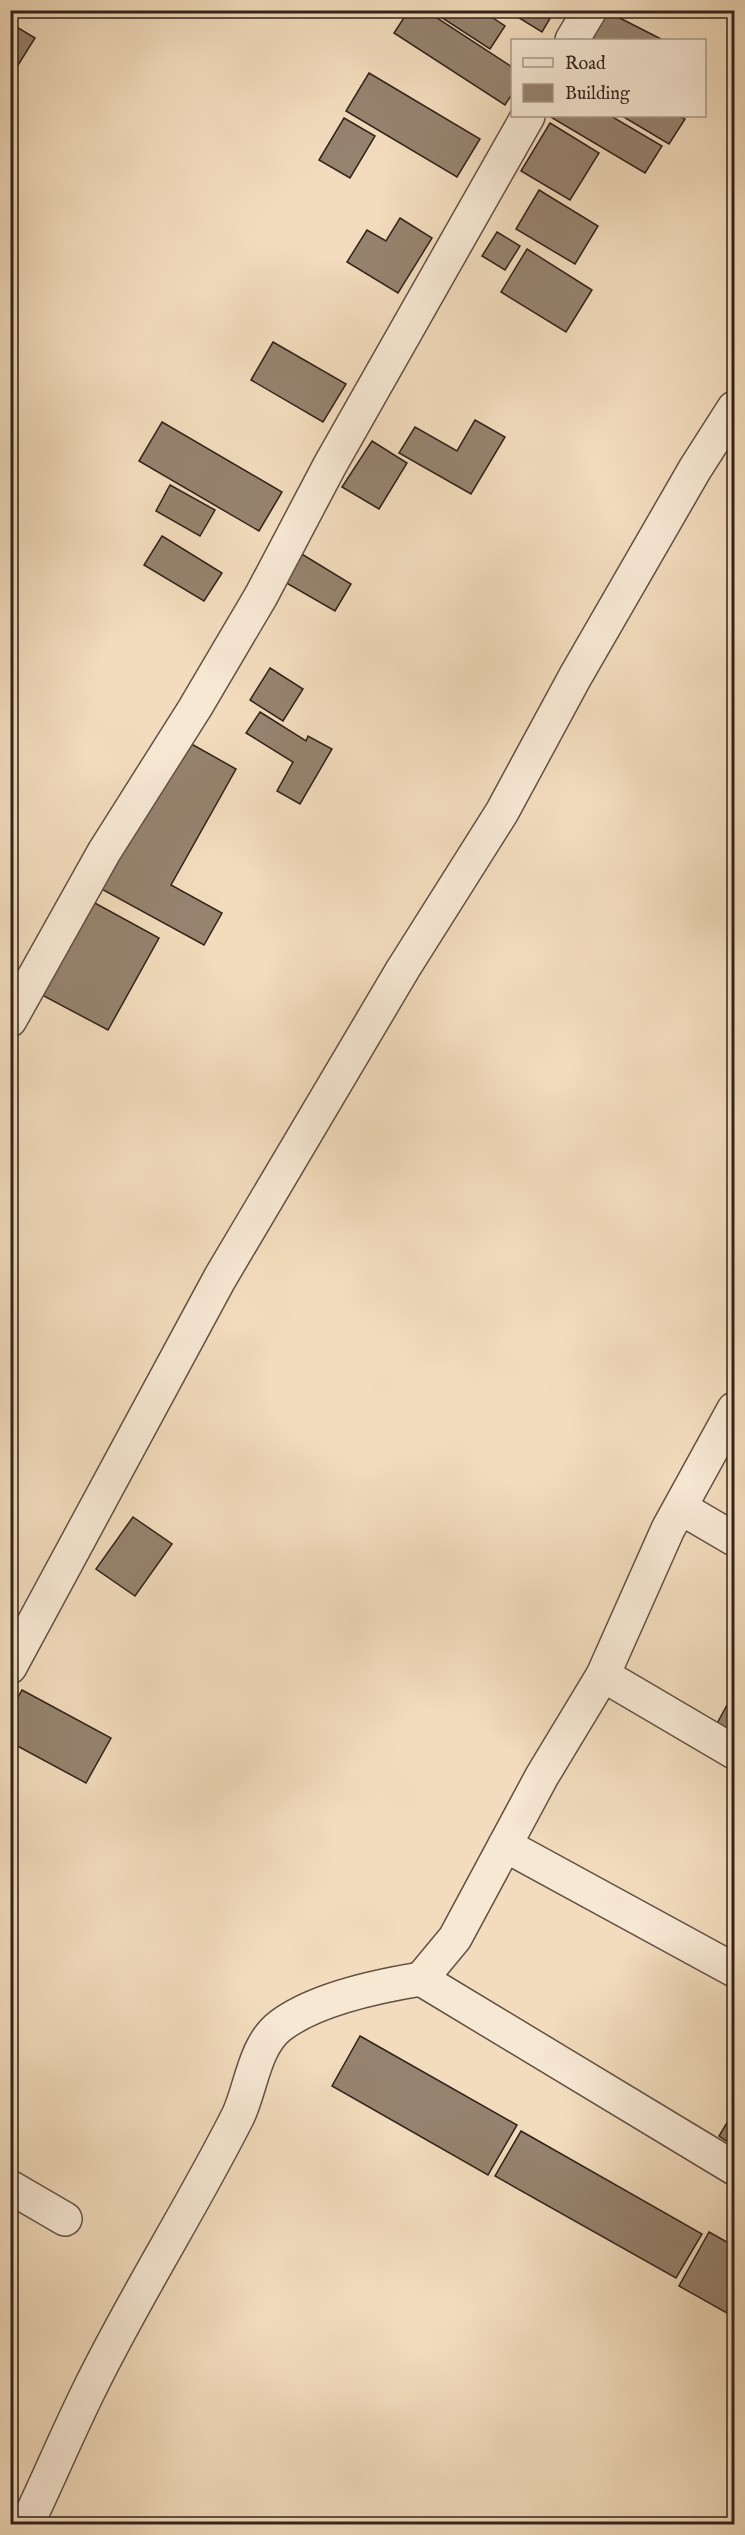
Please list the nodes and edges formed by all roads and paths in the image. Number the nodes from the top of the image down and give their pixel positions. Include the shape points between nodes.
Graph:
1 (590, 10) edge
2 (573, 39) edge
3 (527, 117) edge
4 (735, 408) edge
5 (10, 1020) edge
6 (735, 1409) edge
7 (681, 1508) junction
8 (735, 1539) edge
9 (10, 1666) edge
10 (603, 1675) junction
11 (735, 1752) edge
12 (505, 1845) junction
13 (735, 1970) edge
14 (421, 1979) junction
15 (735, 2168) edge
16 (10, 2187) edge
17 (65, 2219) dead end
18 (27, 2524) edge

1 - 2 street
3 - 5 street via 330,465 261,596 104,852
4 - 9 street via 695,469 581,666 502,812 403,969 226,1268
6 - 7 street
7 - 8 street
7 - 10 street
10 - 11 street
10 - 12 street
12 - 13 street
12 - 14 street via 454,1938
14 - 15 street
14 - 18 street via 346,1995 279,2027 265,2043 239,2114 92,2384
16 - 17 street

